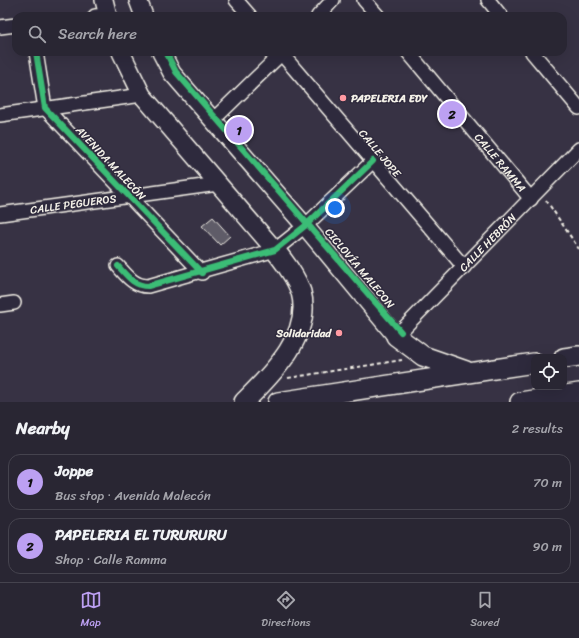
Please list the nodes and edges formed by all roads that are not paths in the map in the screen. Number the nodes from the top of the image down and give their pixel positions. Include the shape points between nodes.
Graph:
1 (236, 0) edge
2 (333, 0) edge
3 (364, 0) edge
4 (488, 0) edge
5 (246, 12) edge
6 (322, 12) edge
7 (374, 12) edge
8 (498, 12) edge
9 (12, 26) edge
10 (0, 27) edge
11 (37, 56) edge
12 (123, 56) edge
13 (163, 56) edge
14 (278, 56) edge
15 (285, 56) edge
16 (412, 56) edge
17 (535, 56) edge
18 (142, 95) junction
19 (45, 108) junction
20 (579, 108) edge
21 (0, 115) edge
22 (213, 120) junction
23 (579, 149) edge
24 (373, 161) junction
25 (218, 184) junction
26 (535, 194) junction
27 (128, 197) junction
28 (0, 214) edge
29 (305, 226) junction
30 (275, 250) junction
31 (118, 266) dead end
32 (464, 267) junction
33 (202, 273) junction
34 (14, 303) dead end
35 (0, 305) edge
36 (396, 336) junction
37 (579, 356) edge
38 (567, 358) edge
39 (531, 363) edge
40 (469, 372) junction
41 (579, 393) edge
42 (244, 402) edge
43 (278, 402) edge
44 (520, 402) edge

1 - 5 street
2 - 6 street
3 - 7 street
4 - 8 street
9 - 10 street
11 - 19 street
12 - 18 main road
13 - 22 main road via 172,73
14 - 22 street
15 - 24 street, CALLE JOPE
16 - 26 street, CALLE RAMMA
17 - 20 street
18 - 19 street
18 - 25 main road
19 - 21 street
19 - 27 street, AVENIDA MALECÓN
22 - 29 main road
23 - 26 street, CALLE HEBRÓN
24 - 29 street
24 - 32 street, CALLE JOPE
25 - 27 street, CALLE PEGUEROS
25 - 30 main road
26 - 32 street, CALLE HEBRÓN
27 - 28 street, CALLE PEGUEROS
27 - 33 street, AVENIDA MALECÓN
29 - 30 street
29 - 36 main road
30 - 33 street
30 - 42 highway via 292,274 301,293 302,313 297,335 286,353 264,382
31 - 33 street via 140,286
32 - 36 street, CALLE HEBRÓN
34 - 35 street
36 - 40 highway via 423,356
37 - 38 highway
39 - 40 highway
40 - 43 highway
41 - 44 highway

